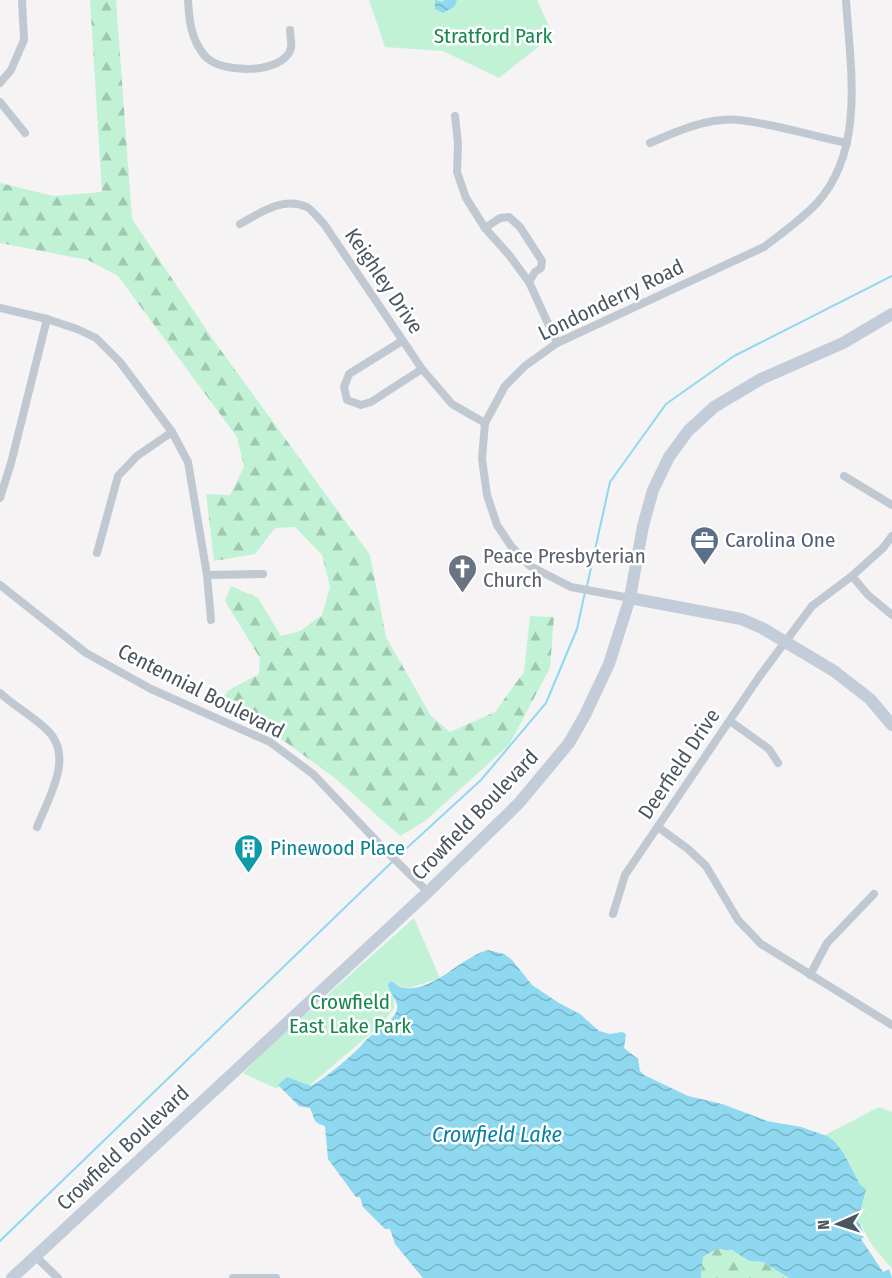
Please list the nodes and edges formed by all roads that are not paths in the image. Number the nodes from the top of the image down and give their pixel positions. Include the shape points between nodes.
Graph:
1 (22, 0) edge
2 (188, 0) edge
3 (846, 0) edge
4 (290, 30) dead end
5 (0, 83) edge
6 (0, 102) edge
7 (455, 116) dead end
8 (24, 133) dead end
9 (650, 143) dead end
10 (847, 143) junction
11 (240, 224) dead end
12 (485, 228) junction
13 (529, 282) junction
14 (0, 308) edge
15 (892, 314) edge
16 (47, 319) junction
17 (402, 340) junction
18 (557, 343) junction
19 (422, 369) junction
20 (485, 423) junction
21 (172, 432) junction
22 (0, 460) edge
23 (11, 463) junction
24 (844, 476) dead end
25 (0, 498) edge
26 (892, 505) edge
27 (892, 536) edge
28 (97, 553) dead end
29 (262, 574) dead end
30 (207, 575) junction
31 (852, 576) junction
32 (0, 585) edge
33 (630, 598) junction
34 (892, 615) edge
35 (211, 620) dead end
36 (786, 641) junction
37 (0, 693) edge
38 (730, 721) junction
39 (892, 724) edge
40 (778, 763) dead end
41 (37, 827) dead end
42 (658, 827) junction
43 (428, 892) junction
44 (874, 894) dead end
45 (613, 914) dead end
46 (810, 975) junction
47 (892, 1025) edge
48 (35, 1256) junction
49 (12, 1278) edge
50 (58, 1278) edge
51 (233, 1278) edge
52 (276, 1278) edge

1 - 5 street via 24,40 11,70
2 - 4 street via 189,25 196,43 216,65 271,66 284,59 291,48
3 - 10 street, Londonderry Road via 850,79
6 - 8 street
7 - 12 street via 457,172 466,198
9 - 10 street via 707,123 737,120
10 - 18 street, Londonderry Road via 832,182 817,202 764,247
11 - 17 street, Keighley Drive via 271,207 292,203 309,208 324,224
12 - 13 street
12 - 13 street via 509,217 520,227 542,261
13 - 18 street
14 - 16 street
15 - 33 main road, Crowfield Boulevard via 843,343 761,379 714,407 688,430 669,456 653,490
16 - 21 street via 96,338 120,362
16 - 23 street
17 - 19 street, Keighley Drive
17 - 19 street via 349,374 344,387 347,400 362,405 371,402
18 - 20 street, Londonderry Road via 525,366 506,386
19 - 20 street, Keighley Drive via 452,404
20 - 33 street, Londonderry Road via 482,459 488,495 497,525 511,546 530,566 571,587
21 - 28 street via 137,456 118,476
21 - 30 street via 188,462
22 - 23 street
23 - 25 street
24 - 26 street
27 - 31 street, Deerfield Drive
29 - 30 street
30 - 35 street
31 - 34 street
31 - 36 street, Deerfield Drive via 812,606
32 - 43 street, Centennial Boulevard via 86,653 152,689 270,742 312,774
33 - 36 main road via 741,619
33 - 43 main road, Crowfield Boulevard via 609,664 569,743 519,803
36 - 38 street, Deerfield Drive
36 - 39 main road via 870,699
37 - 41 street via 45,728 55,738 61,754
38 - 40 street via 769,749
38 - 42 street, Deerfield Drive
42 - 45 street, Deerfield Drive via 625,875
42 - 46 street via 706,866 738,921 761,944
43 - 48 main road, Crowfield Boulevard
44 - 46 street via 827,943
46 - 47 street
48 - 49 main road, Crowfield Boulevard
48 - 50 street
51 - 52 street

